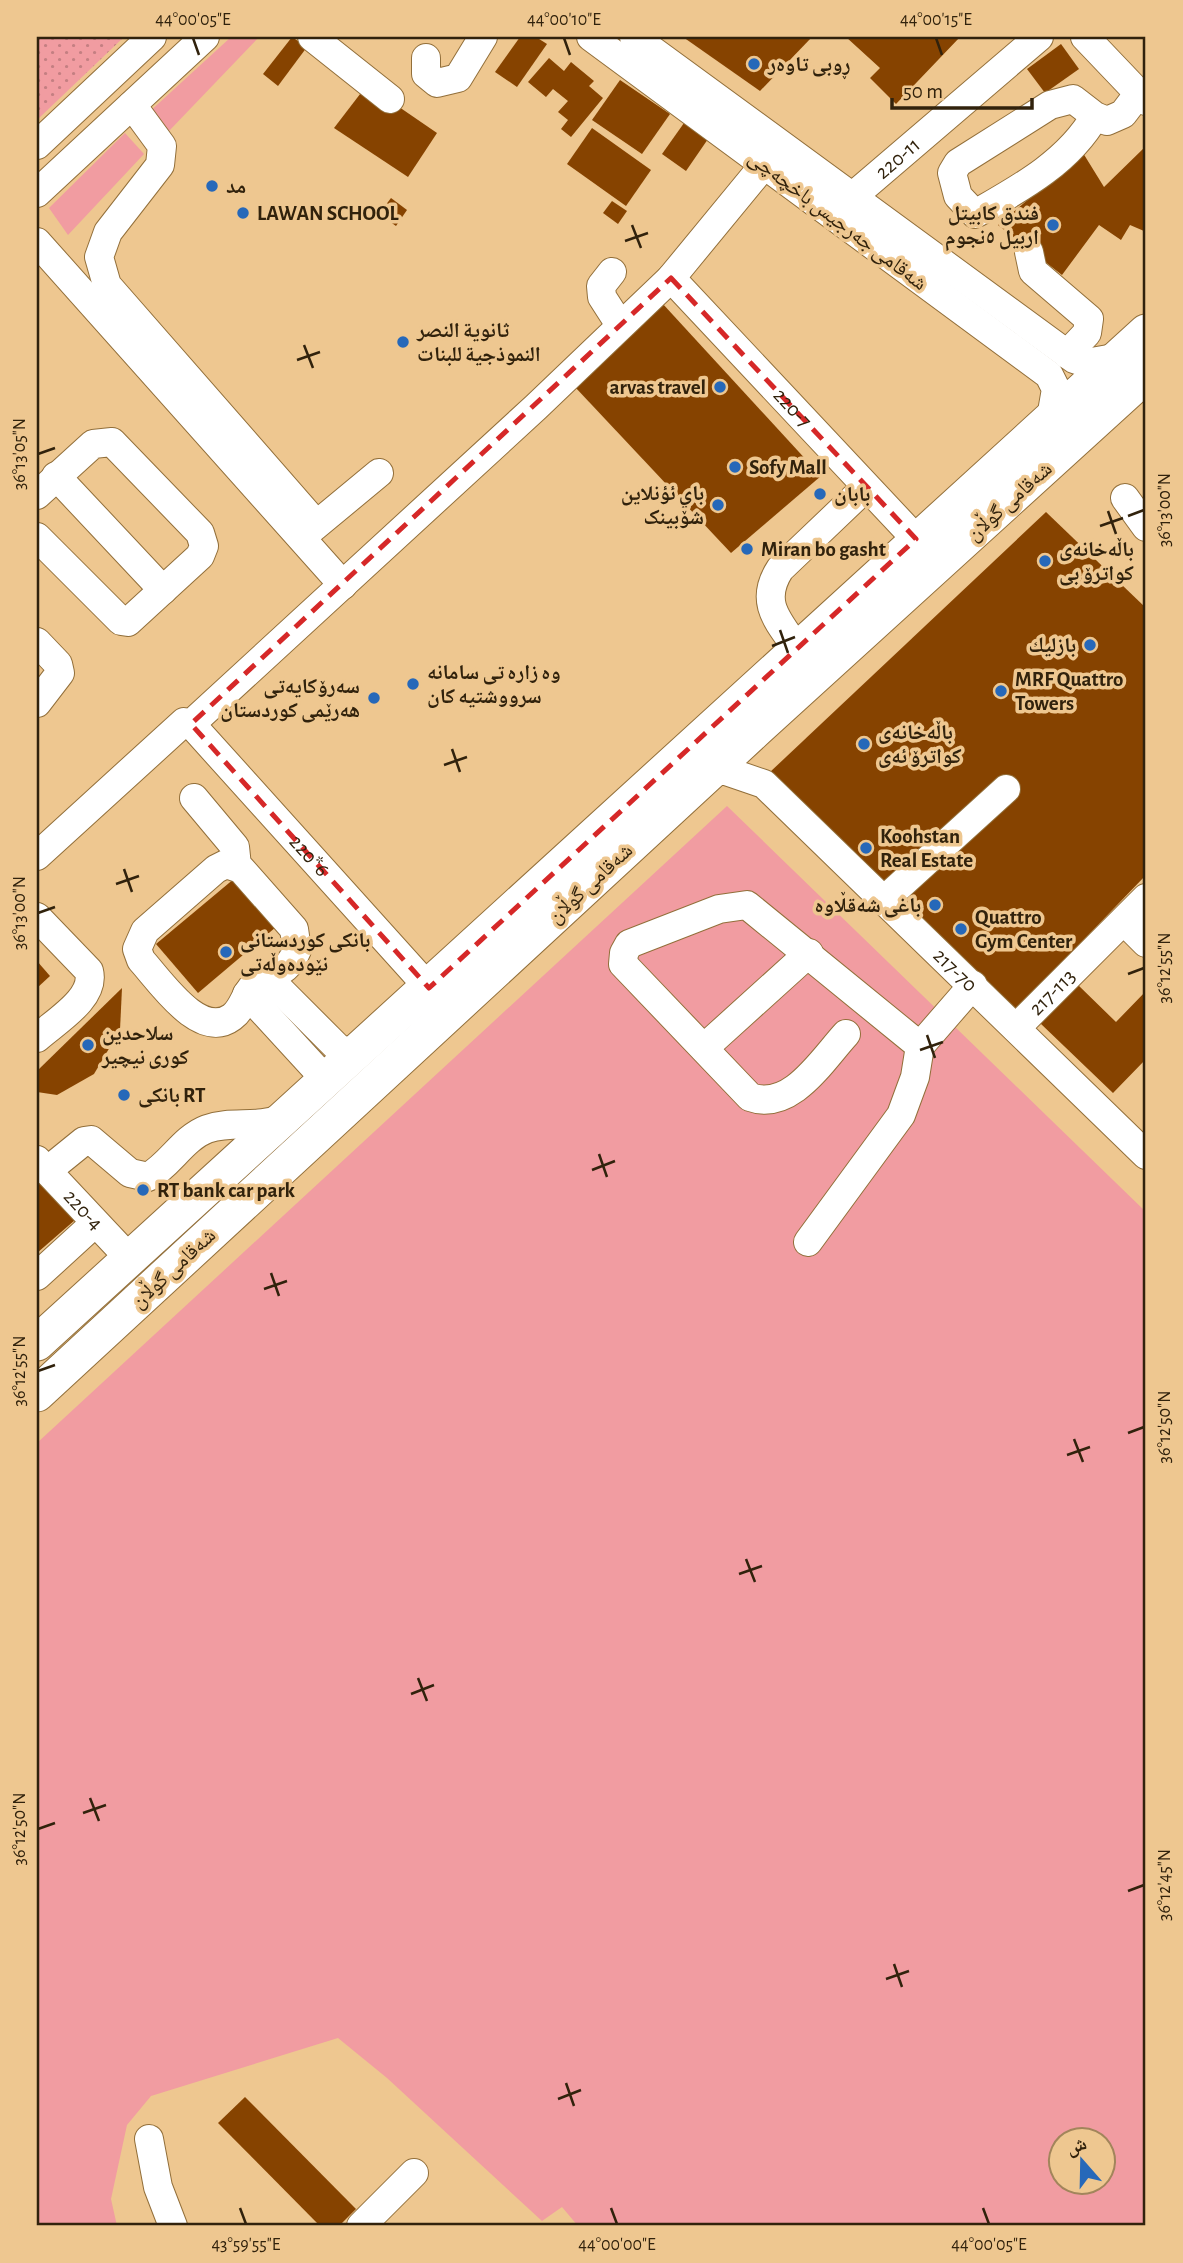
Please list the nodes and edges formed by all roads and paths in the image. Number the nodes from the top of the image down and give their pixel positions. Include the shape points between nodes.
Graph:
1 (152, 37) edge
2 (205, 37) edge
3 (312, 37) edge
4 (483, 37) edge
5 (591, 37) edge
6 (634, 37) edge
7 (1039, 37) edge
8 (1085, 37) edge
9 (426, 58) dead end
10 (1143, 97) edge
11 (390, 99) dead end
12 (132, 104) junction
13 (1095, 116) junction
14 (37, 145) edge
15 (764, 165) junction
16 (37, 193) edge
17 (852, 197) junction
18 (37, 243) edge
19 (1029, 252) dead end
20 (612, 272) dead end
21 (671, 278) junction
22 (620, 325) junction
23 (1146, 332) edge
24 (1041, 335) junction
25 (1067, 354) junction
26 (1023, 356) junction
27 (1133, 366) edge
28 (1051, 418) junction
29 (379, 473) dead end
30 (47, 486) edge
31 (866, 486) junction
32 (1125, 498) dead end
33 (1146, 527) edge
34 (309, 531) junction
35 (37, 537) edge
36 (916, 539) junction
37 (343, 585) junction
38 (163, 590) junction
39 (37, 642) edge
40 (799, 651) junction
41 (37, 703) edge
42 (189, 725) junction
43 (757, 729) junction
44 (711, 771) junction
45 (764, 785) junction
46 (1006, 789) dead end
47 (194, 798) dead end
48 (37, 856) edge
49 (237, 866) junction
50 (37, 874) edge
51 (1146, 898) edge
52 (884, 900) junction
53 (37, 916) edge
54 (1124, 921) junction
55 (1146, 943) edge
56 (809, 953) junction
57 (973, 985) junction
58 (258, 986) junction
59 (429, 988) junction
60 (1016, 1028) junction
61 (846, 1034) dead end
62 (37, 1038) edge
63 (920, 1046) junction
64 (704, 1048) junction
65 (354, 1054) junction
66 (326, 1080) junction
67 (282, 1118) junction
68 (1146, 1156) edge
69 (42, 1166) edge
70 (95, 1223) junction
71 (808, 1242) dead end
72 (130, 1259) junction
73 (37, 1276) edge
74 (86, 1299) junction
75 (112, 1324) junction
76 (37, 1343) edge
77 (37, 1394) edge
78 (149, 2139) dead end
79 (414, 2173) dead end
80 (173, 2226) edge
81 (361, 2226) edge

1 - 14 street
2 - 12 street
3 - 11 street
4 - 9 street via 458,78 437,83 426,74
5 - 15 street, شەقامی جەرجیس باخچەچی
6 - 17 street, شەقامی جەرجیس باخچەچی
7 - 17 street, 220-11
8 - 10 street
10 - 13 street via 1124,114 1107,121
12 - 16 street
12 - 34 street via 162,146 160,165 108,232 99,257 107,285
13 - 13 street via 1073,99 1050,105 958,163 952,173 958,196 975,214 1055,162 1084,135
15 - 21 street
15 - 26 street, شەقامی جەرجیس باخچەچی
17 - 24 street, شەقامی جەرجیس باخچەچی
18 - 34 street
19 - 25 street via 1033,271 1089,319 1087,334
20 - 22 street via 601,286 602,297
21 - 22 street
21 - 31 street, 220-7
22 - 37 street
23 - 27 main road, شەقامی گوڵان
24 - 25 street, شەقامی جەرجیس باخچەچی
24 - 26 street via 1047,342 1047,354 1036,359
25 - 27 street, شەقامی جەرجیس باخچەچی via 1086,363
26 - 28 street, شەقامی جەرجیس باخچەچی via 1054,381
27 - 28 main road, شەقامی گوڵان
27 - 43 main road, شەقامی گوڵان
28 - 36 main road, شەقامی گوڵان
29 - 34 street
30 - 38 street
30 - 38 street via 93,444 112,442 200,533 204,546 200,556
31 - 36 street, 220-7
31 - 40 street via 780,569 769,586 768,602
32 - 33 street
34 - 37 street
35 - 38 street via 121,621 128,622
36 - 40 main road, شەقامی گوڵان
37 - 42 street
39 - 41 street via 58,664 60,673
40 - 59 main road, شەقامی گوڵان
42 - 48 street
42 - 50 street
42 - 59 street, 220*6
43 - 44 main road, شەقامی گوڵان
43 - 45 street via 754,744
44 - 45 street, 217-70 via 726,771
44 - 75 main road, شەقامی گوڵان
45 - 52 street, 217-70
46 - 52 street
47 - 49 street via 235,847
49 - 58 street via 294,929 297,950 293,958 282,972
49 - 58 street via 226,864 216,869 145,930 137,949 141,960 203,1023 230,1019
51 - 54 street, 217-113
52 - 57 street, 217-70
53 - 62 street via 89,971 92,982
54 - 55 street
54 - 60 street, 217-113
56 - 63 street
56 - 64 street
56 - 64 street via 747,905 719,909 629,944 623,964
57 - 60 street, 217-70
57 - 63 street
58 - 65 street via 338,1048
58 - 66 street
59 - 65 main road, شەقامی گوڵان
60 - 68 street, 217-70
61 - 64 street via 791,1094 774,1100 751,1097
63 - 71 street via 901,1115
65 - 66 main road, شەقامی گوڵان
66 - 67 main road, شەقامی گوڵان
67 - 69 street via 262,1125 205,1130 148,1177 135,1177 91,1139
67 - 72 main road, شەقامی گوڵان
69 - 70 street, 220-4
70 - 72 street, 220-4
70 - 73 street
72 - 74 main road, شەقامی گوڵان
74 - 75 main road via 81,1317 89,1327 101,1330
74 - 76 main road, شەقامی گوڵان
75 - 77 main road, شەقامی گوڵان
78 - 80 street via 158,2187
79 - 81 street

